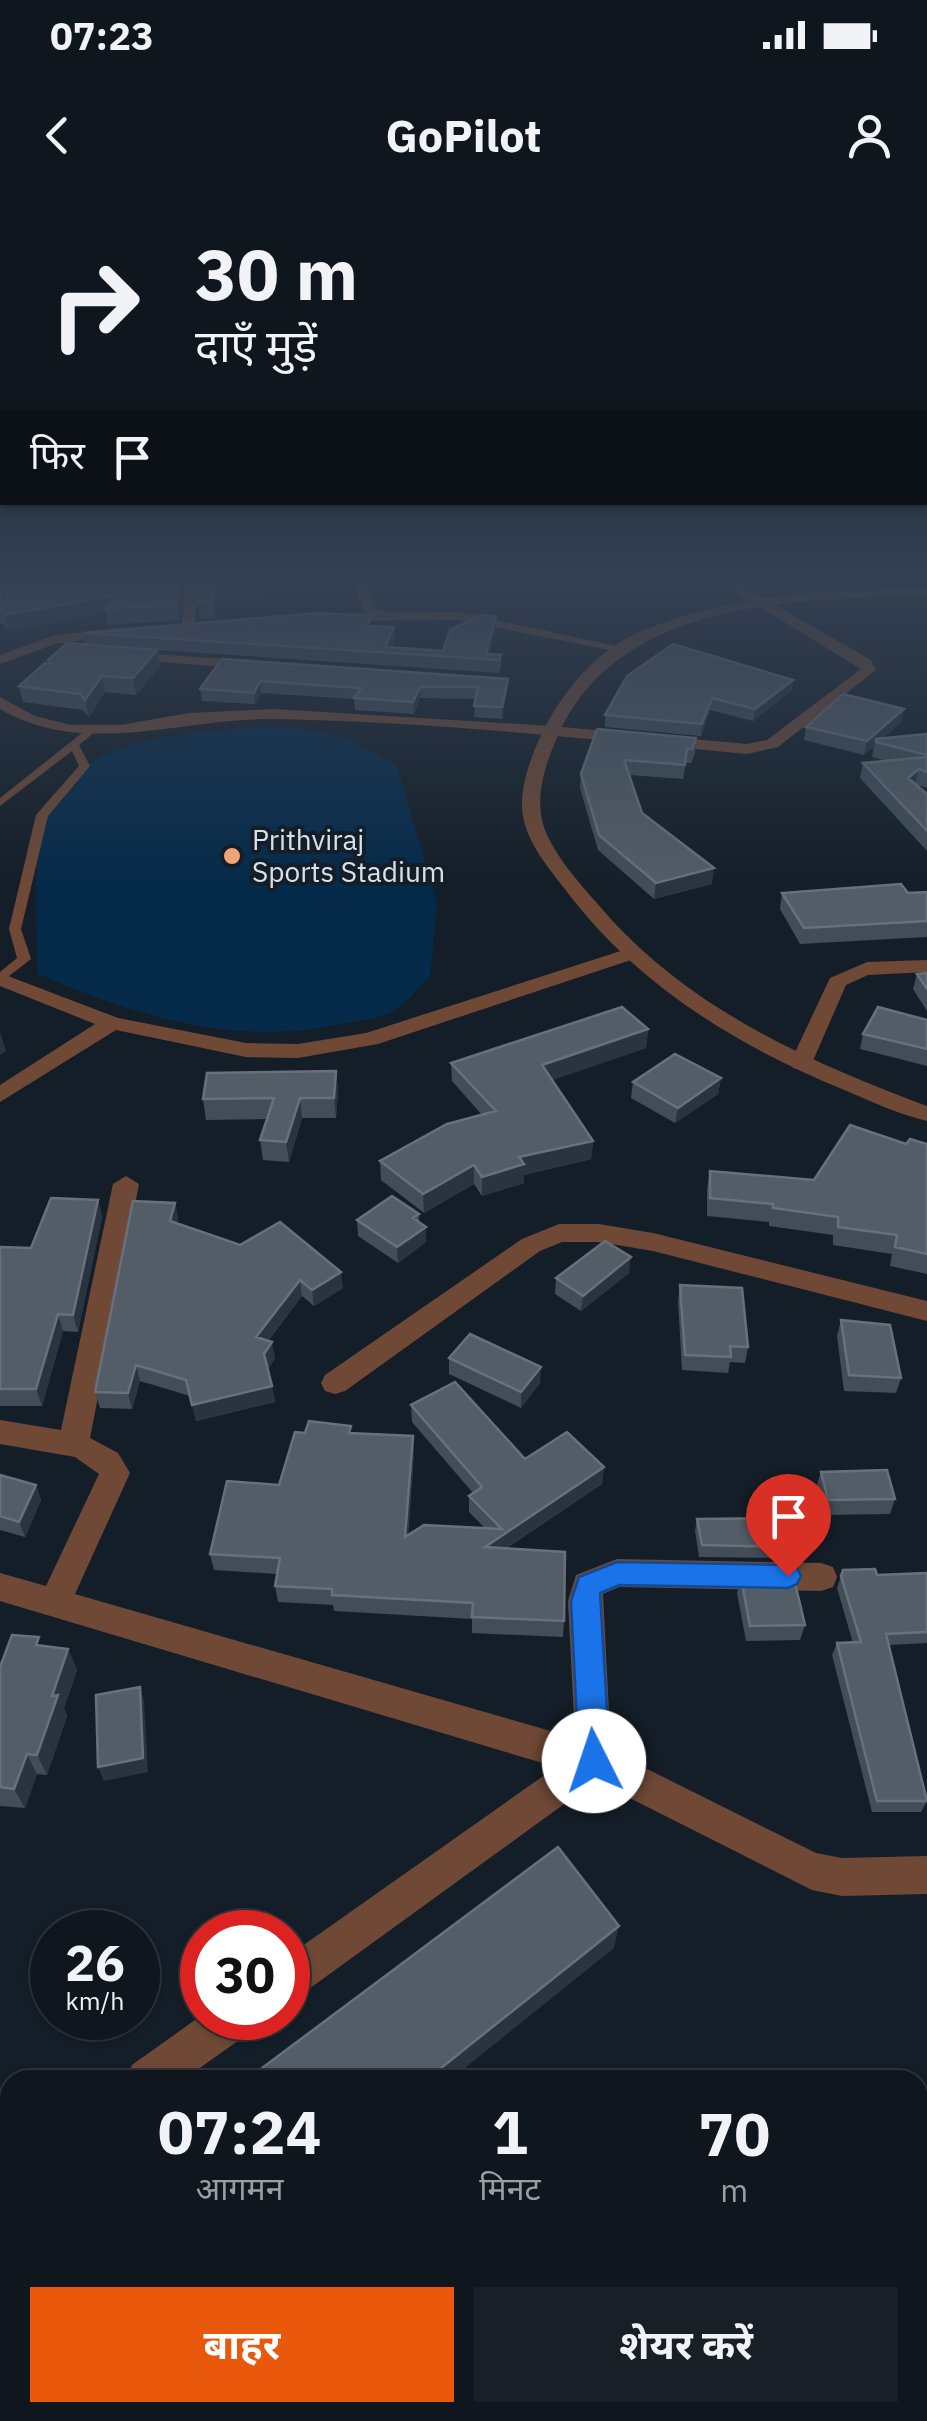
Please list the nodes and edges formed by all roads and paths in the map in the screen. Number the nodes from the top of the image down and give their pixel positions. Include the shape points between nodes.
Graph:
1 (587, 682) edge
2 (850, 682) edge
3 (0, 702) edge
4 (552, 730) junction
5 (91, 732) junction
6 (74, 745) junction
7 (0, 803) edge
8 (630, 954) junction
9 (927, 966) edge
10 (0, 979) edge
11 (112, 1022) junction
12 (801, 1063) junction
13 (0, 1095) edge
14 (927, 1114) edge
15 (126, 1184) dead end
16 (927, 1310) edge
17 (334, 1383) dead end
18 (0, 1432) edge
19 (73, 1446) junction
20 (822, 1577) dead end
21 (0, 1587) edge
22 (54, 1604) junction
23 (594, 1761) junction
24 (927, 1875) edge
25 (310, 1964) edge
26 (203, 2040) edge
27 (160, 2070) edge

1 - 4 street
2 - 4 street via 772,744 746,748
3 - 5 street via 28,719
4 - 5 street via 239,714
4 - 8 street via 534,779 534,825 546,852
5 - 6 lane
6 - 7 lane
6 - 10 lane via 85,766 42,815 15,929 24,960
8 - 11 street via 337,1046 246,1050
8 - 12 street via 709,1014
9 - 12 street via 871,968 836,982
10 - 11 street
11 - 13 street
12 - 14 street
15 - 19 street
16 - 17 street via 653,1242 558,1233 531,1245
18 - 19 street
19 - 22 street via 110,1460 115,1473
20 - 23 street via 617,1573 588,1586
21 - 22 street
22 - 23 street
23 - 24 street via 812,1871
23 - 25 street
26 - 27 street

